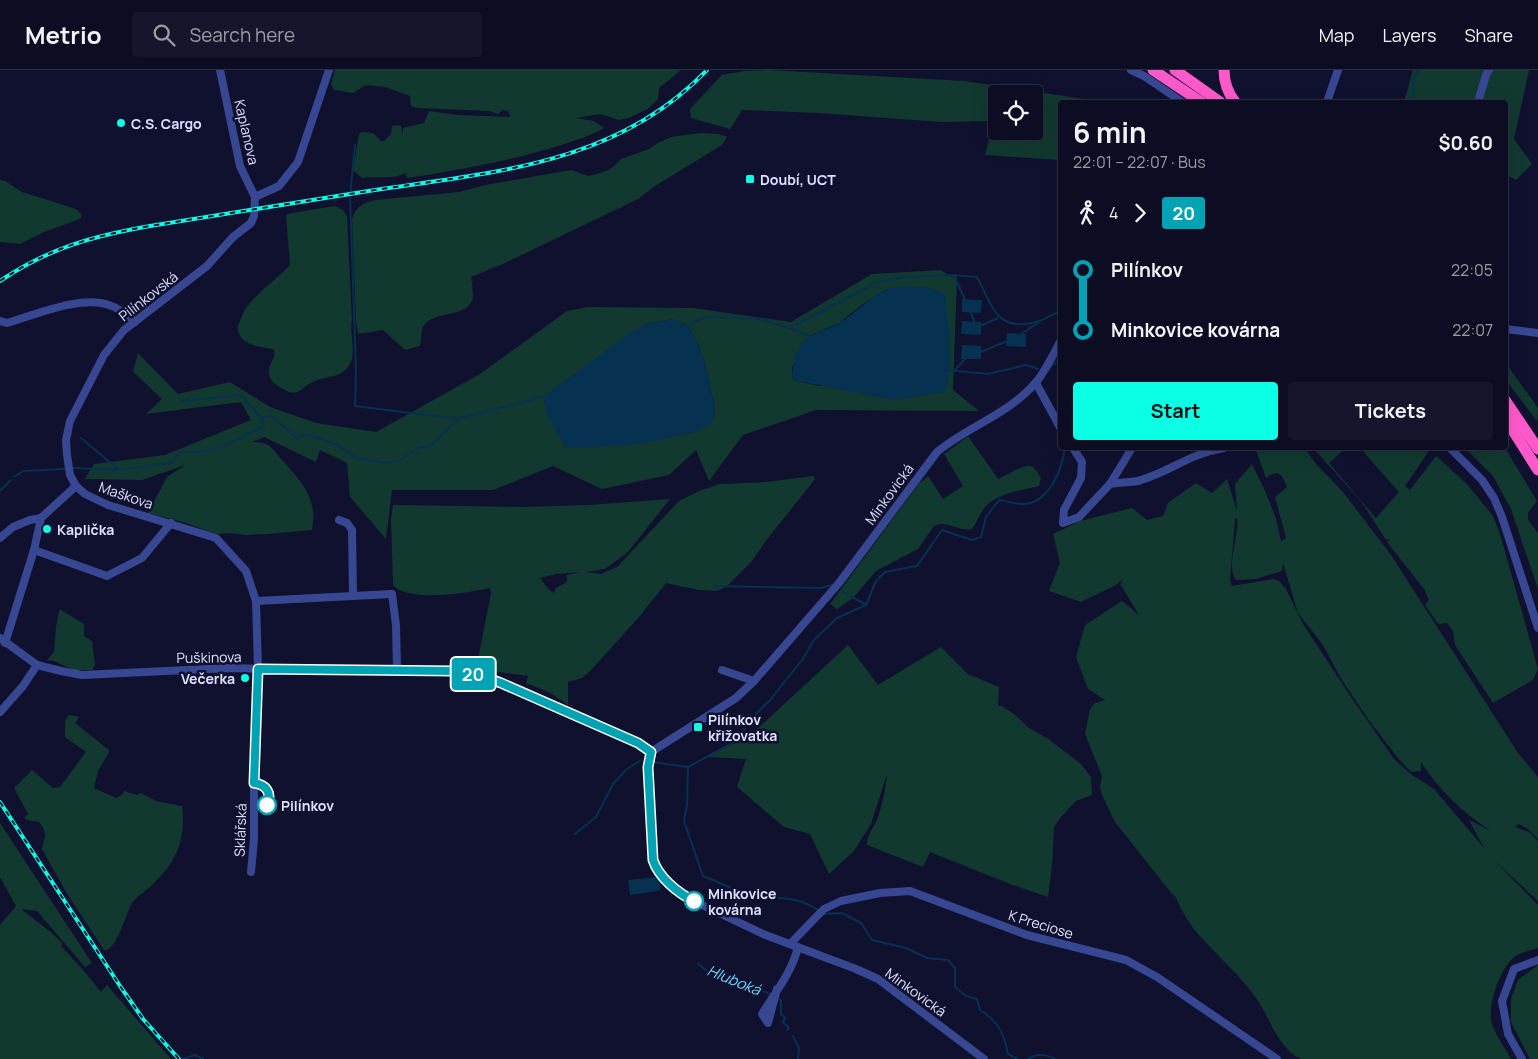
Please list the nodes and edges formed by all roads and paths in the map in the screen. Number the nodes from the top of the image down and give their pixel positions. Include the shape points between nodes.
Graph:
1 (220, 70) edge
2 (329, 70) edge
3 (1131, 70) edge
4 (1153, 70) edge
5 (1175, 70) edge
6 (1224, 70) edge
7 (1338, 70) edge
8 (1489, 70) edge
9 (1179, 100) edge
10 (1198, 100) edge
11 (1217, 100) edge
12 (1233, 100) edge
13 (1328, 100) edge
14 (1479, 100) edge
15 (255, 197) junction
16 (0, 321) edge
17 (135, 322) junction
18 (1508, 329) edge
19 (1538, 333) edge
20 (1058, 345) edge
21 (1036, 383) junction
22 (1508, 404) edge
23 (1058, 423) edge
24 (1508, 423) edge
25 (1538, 449) edge
26 (1074, 450) edge
27 (1131, 450) edge
28 (1216, 450) edge
29 (1452, 450) edge
30 (1538, 470) edge
31 (1110, 484) junction
32 (76, 486) junction
33 (41, 518) junction
34 (340, 520) dead end
35 (171, 523) junction
36 (0, 538) edge
37 (34, 550) junction
38 (353, 596) junction
39 (256, 600) junction
40 (1538, 628) edge
41 (3, 640) edge
42 (37, 665) junction
43 (258, 669) junction
44 (397, 670) junction
45 (722, 670) dead end
46 (754, 681) junction
47 (0, 712) edge
48 (651, 752) junction
49 (251, 872) dead end
50 (790, 944) junction
51 (798, 947) junction
52 (1538, 960) edge
53 (777, 989) dead end
54 (984, 1059) edge
55 (1277, 1059) edge
56 (1522, 1059) edge

1 - 15 street, Kaplanova via 240,166
2 - 15 street via 298,162 279,186
3 - 9 street
4 - 10 highway
5 - 11 highway
6 - 12 highway via 1226,86
7 - 13 street
8 - 14 street
15 - 17 street, Pilínkovská via 251,223 233,237 207,266
16 - 17 street via 7,323 89,302 110,305
17 - 32 street, Pilínkovská via 124,330 104,355 70,422 67,455 70,475
18 - 19 street
20 - 21 street, Minkovická
21 - 23 street
21 - 46 street, Minkovická via 1007,408 937,452 839,583
22 - 25 highway
24 - 30 highway
26 - 31 street via 1082,462 1081,478 1064,510 1063,524 1079,517
27 - 31 street
28 - 31 street via 1192,456 1140,481
29 - 40 street via 1482,480 1494,498
32 - 33 street
32 - 35 street, Maškova via 108,505
33 - 36 street via 13,527
33 - 37 street
34 - 38 street via 352,530
35 - 37 street via 142,558 107,576
35 - 39 street, Maškova via 216,538 246,571
37 - 41 street
38 - 39 street
38 - 44 street via 392,594
39 - 43 street, Maškova
41 - 42 street, Puškinova
42 - 43 street, Puškinova via 82,675
42 - 47 street
43 - 44 street, Puškinova
43 - 49 street, Sklářská
44 - 48 street, Puškinova via 455,671 482,676 638,743
45 - 46 street
46 - 48 street, Minkovická via 736,698
48 - 50 street, Minkovická via 648,767 656,867 681,895
50 - 51 street, Minkovická
50 - 55 street, K Preciose via 824,909 841,901 910,891 1027,935 1126,960 1157,977
51 - 53 street via 793,966
51 - 54 street, Minkovická via 885,983
52 - 56 street via 1514,970 1502,1001 1508,1034

